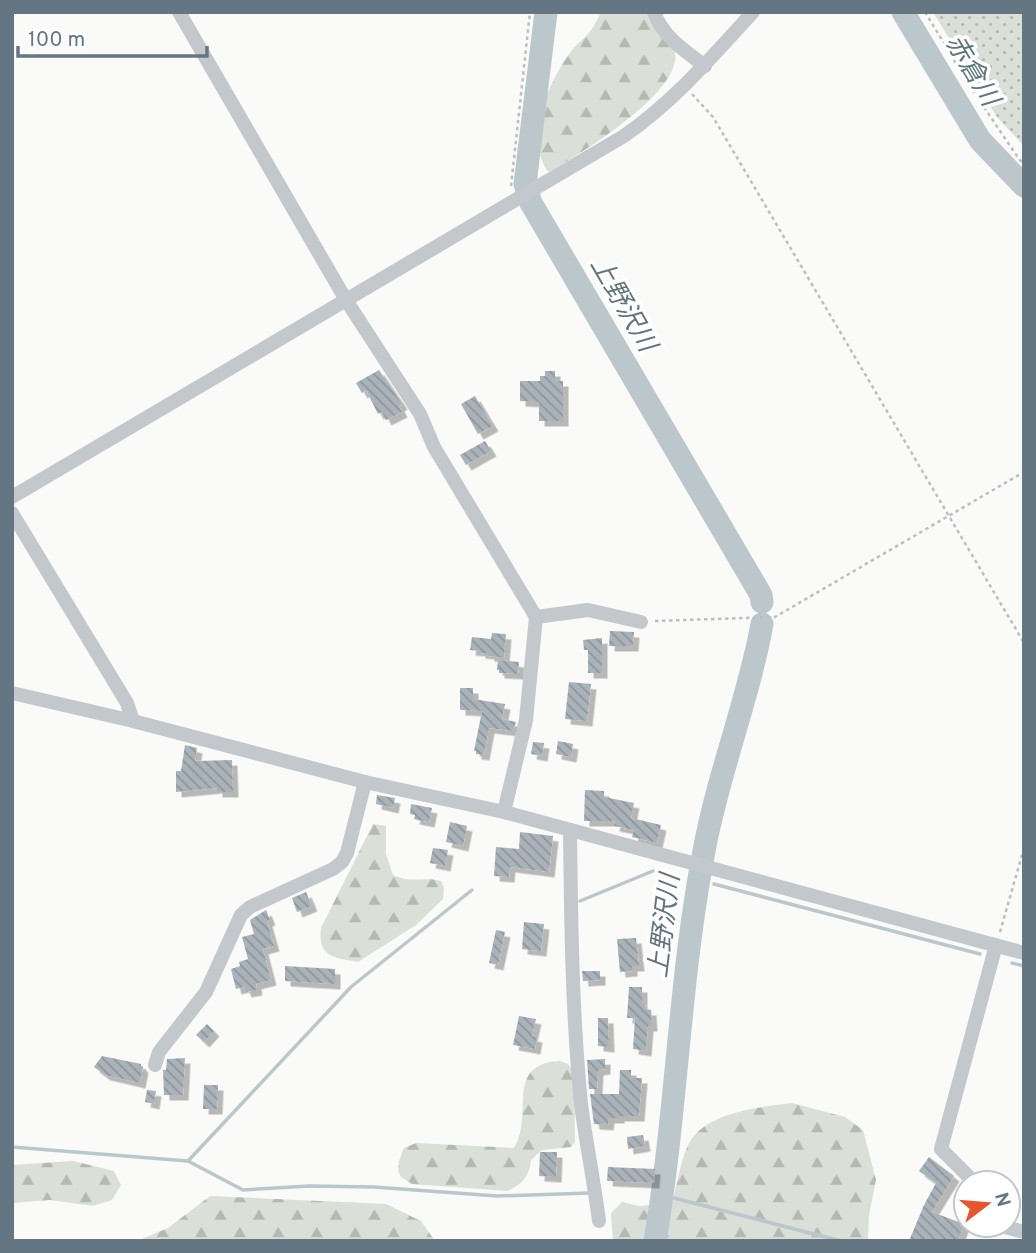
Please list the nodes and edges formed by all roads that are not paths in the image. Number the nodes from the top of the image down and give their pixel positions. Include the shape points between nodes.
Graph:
1 (180, 12) edge
2 (654, 12) edge
3 (753, 12) edge
4 (705, 66) junction
5 (346, 300) junction
6 (12, 497) edge
7 (12, 513) edge
8 (536, 617) junction
9 (641, 622) road end
10 (12, 693) edge
11 (133, 721) junction
12 (365, 782) junction
13 (504, 812) junction
14 (570, 830) junction
15 (996, 945) junction
16 (1024, 953) edge
17 (155, 1065) dead end
18 (961, 1169) edge
19 (599, 1220) dead end

1 - 5 street
2 - 4 street via 678,46
3 - 4 street
4 - 5 street via 654,115 624,136
5 - 6 street
5 - 8 street via 420,414 434,447
7 - 11 street via 127,703
8 - 9 street via 588,610
8 - 13 street via 526,720
10 - 11 street
11 - 12 street
12 - 13 street
12 - 17 street via 342,862 241,915 206,992 159,1052
13 - 14 street
14 - 15 street
14 - 19 street via 576,1043
15 - 16 street
15 - 18 street via 941,1149

